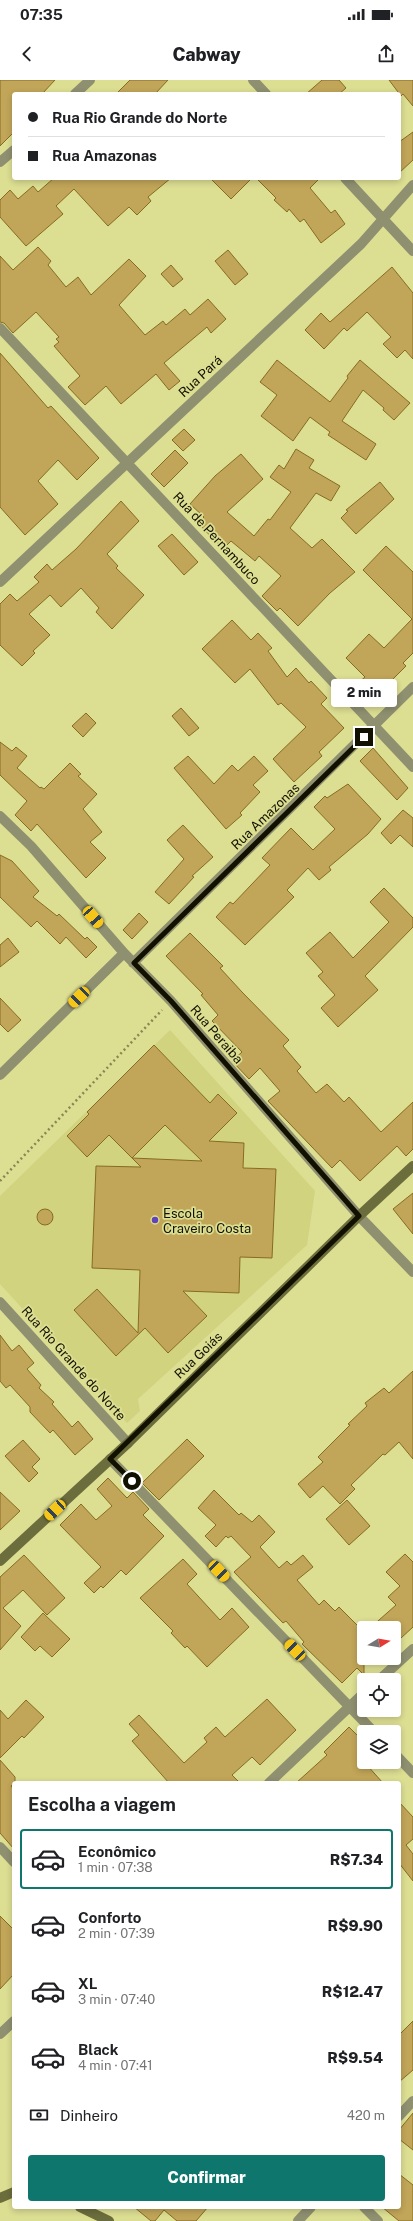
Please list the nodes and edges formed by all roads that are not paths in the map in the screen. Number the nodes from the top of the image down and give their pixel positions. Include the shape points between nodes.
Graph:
1 (90, 80) edge
2 (253, 80) edge
3 (77, 92) edge
4 (264, 92) edge
5 (12, 152) edge
6 (0, 162) edge
7 (347, 180) edge
8 (413, 185) edge
9 (384, 220) junction
10 (413, 251) edge
11 (0, 328) edge
12 (127, 462) junction
13 (0, 582) edge
14 (413, 687) edge
15 (375, 726) junction
16 (413, 766) edge
17 (0, 816) edge
18 (124, 953) junction
19 (134, 963) junction
20 (0, 1075) edge
21 (413, 1166) edge
22 (359, 1216) junction
23 (413, 1272) edge
24 (0, 1302) edge
25 (128, 1442) junction
26 (110, 1459) junction
27 (0, 1561) edge
28 (413, 1649) edge
29 (387, 1673) edge
30 (357, 1699) edge
31 (349, 1706) junction
32 (367, 1725) edge
33 (401, 1760) edge
34 (413, 1773) edge
35 (271, 1781) edge
36 (0, 1847) edge
37 (12, 1860) edge
38 (12, 2023) edge
39 (0, 2034) edge
40 (413, 2101) edge
41 (401, 2114) edge
42 (12, 2193) edge
43 (0, 2198) edge
44 (84, 2209) edge
45 (309, 2209) edge
46 (366, 2209) edge
47 (110, 2221) edge
48 (298, 2221) edge
49 (378, 2221) edge

1 - 3 street
2 - 4 street
5 - 6 street
7 - 9 street
8 - 9 street, Rua Pará
9 - 10 street
9 - 12 street, Rua Pará
11 - 12 street, Rua de Pernambuco
12 - 13 street, Rua Pará
12 - 15 street, Rua de Pernambuco
14 - 15 street, Rua Amazonas
15 - 16 street, Rua de Pernambuco
15 - 19 street, Rua Amazonas
17 - 18 street, Rua Peraiba via 31,846
18 - 19 street, Rua Peraiba
18 - 20 street
19 - 22 street, Rua Peraiba via 171,1001
21 - 22 street, Rua Goiás
22 - 23 street, Rua Peraiba
22 - 25 street, Rua Goiás
24 - 25 street, Rua Rio Grande do Norte
25 - 26 street, Rua Goiás
26 - 27 street, Rua Goiás
26 - 31 street
28 - 29 street
30 - 31 street
31 - 32 street
31 - 35 street
33 - 34 street
36 - 37 street
38 - 39 street
40 - 41 street
42 - 43 street
44 - 47 street
45 - 48 street
46 - 49 street

